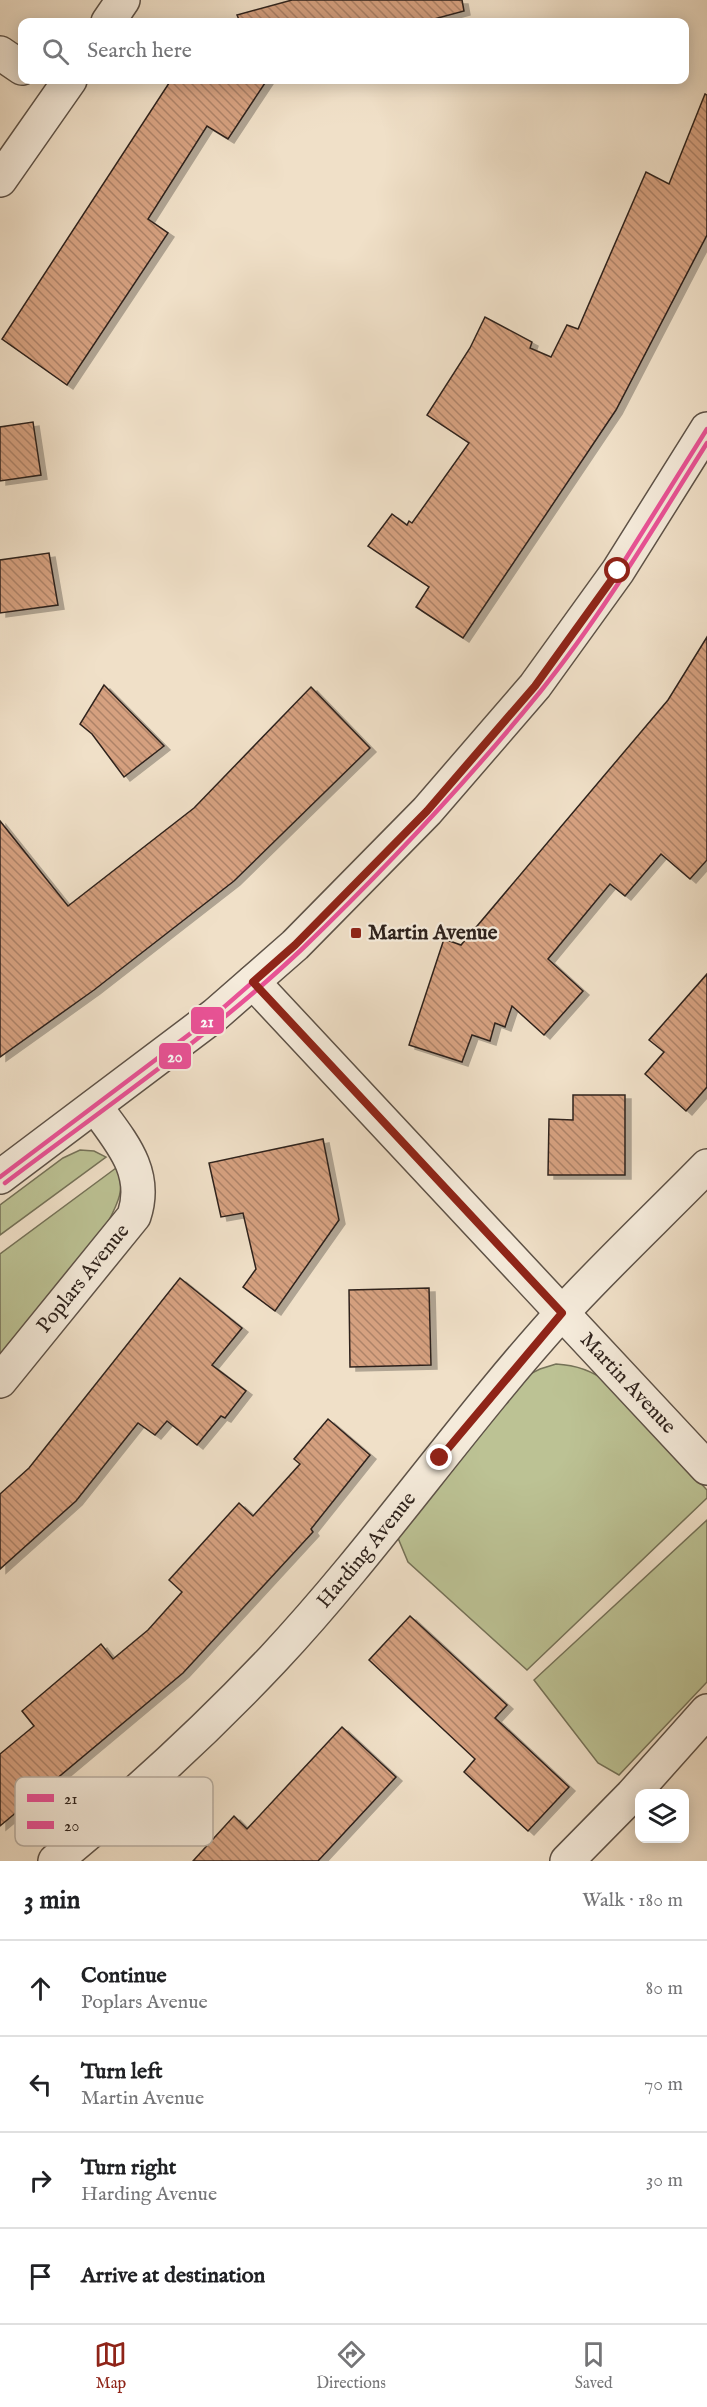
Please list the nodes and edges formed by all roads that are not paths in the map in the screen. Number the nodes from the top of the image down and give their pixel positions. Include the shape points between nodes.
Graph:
1 (123, 0) edge
2 (111, 18) edge
3 (0, 53) edge
4 (18, 65) edge
5 (56, 84) edge
6 (0, 180) edge
7 (707, 429) edge
8 (253, 982) junction
9 (96, 1106) junction
10 (707, 1166) edge
11 (0, 1177) edge
12 (562, 1313) junction
13 (0, 1381) edge
14 (707, 1468) edge
15 (707, 1711) edge
16 (154, 1777) edge
17 (74, 1846) edge
18 (55, 1861) edge
19 (567, 1861) edge

1 - 2 street
3 - 4 street
5 - 6 street
7 - 8 street via 618,571 535,686 427,811 295,945
8 - 9 street
8 - 12 street, Martin Avenue
9 - 11 street
9 - 13 street, Poplars Avenue via 134,1167 139,1199 134,1216
10 - 12 street, Harding Avenue
12 - 14 street, Martin Avenue
12 - 16 street, Harding Avenue via 274,1658
15 - 19 street
17 - 18 street, Harding Avenue

